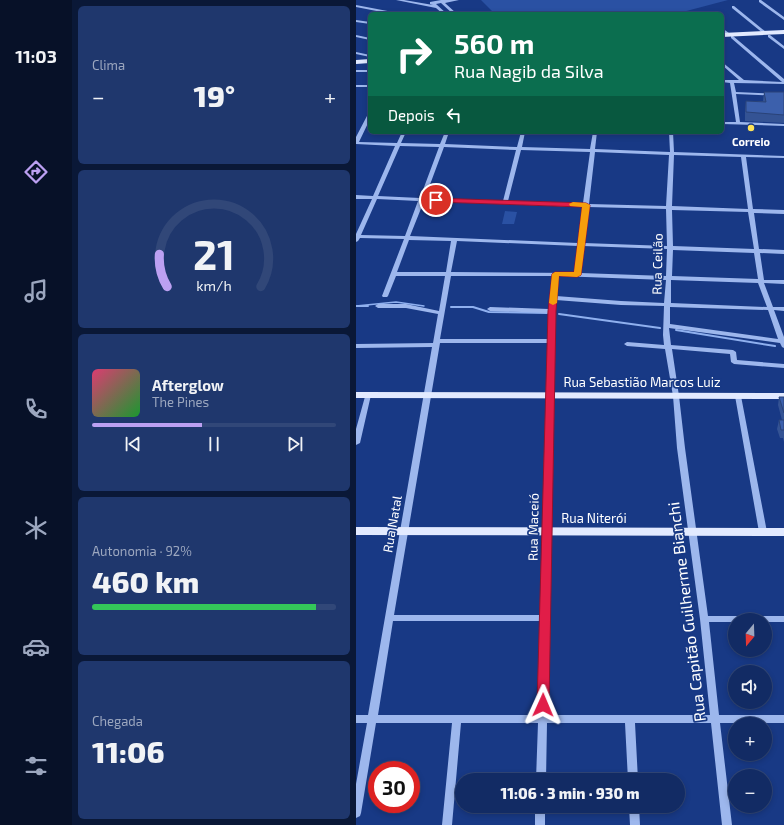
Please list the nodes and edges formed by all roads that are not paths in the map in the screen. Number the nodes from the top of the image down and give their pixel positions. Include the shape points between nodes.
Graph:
1 (398, 0) edge
2 (457, 0) edge
3 (760, 0) edge
4 (441, 1) edge
5 (431, 2) edge
6 (422, 4) junction
7 (356, 6) edge
8 (437, 7) junction
9 (733, 7) dead end
10 (388, 12) edge
11 (443, 12) edge
12 (454, 12) edge
13 (784, 19) edge
14 (356, 21) edge
15 (368, 23) edge
16 (784, 32) edge
17 (767, 34) junction
18 (356, 36) edge
19 (731, 36) edge
20 (784, 36) edge
21 (368, 39) edge
22 (784, 48) edge
23 (356, 53) edge
24 (368, 57) edge
25 (356, 58) edge
26 (356, 62) edge
27 (724, 65) edge
28 (356, 71) edge
29 (368, 71) edge
30 (724, 81) edge
31 (732, 81) junction
32 (743, 82) junction
33 (784, 82) edge
34 (356, 86) edge
35 (368, 86) edge
36 (734, 93) junction
37 (784, 95) edge
38 (368, 119) edge
39 (724, 123) edge
40 (738, 123) junction
41 (784, 125) edge
42 (403, 134) edge
43 (446, 134) edge
44 (522, 134) edge
45 (595, 134) edge
46 (671, 134) edge
47 (356, 142) edge
48 (399, 145) junction
49 (442, 146) junction
50 (519, 148) junction
51 (593, 151) junction
52 (672, 153) junction
53 (743, 156) junction
54 (784, 157) edge
55 (356, 197) edge
56 (375, 198) junction
57 (422, 199) junction
58 (506, 202) junction
59 (586, 205) junction
60 (669, 208) junction
61 (751, 210) junction
62 (784, 212) edge
63 (356, 238) edge
64 (407, 238) junction
65 (454, 240) junction
66 (581, 245) junction
67 (670, 248) junction
68 (756, 251) junction
69 (784, 252) edge
70 (393, 274) junction
71 (449, 274) junction
72 (555, 274) junction
73 (577, 275) junction
74 (669, 278) junction
75 (761, 282) junction
76 (784, 282) edge
77 (385, 296) dead end
78 (553, 298) junction
79 (668, 305) junction
80 (378, 306) dead end
81 (770, 308) junction
82 (784, 308) edge
83 (490, 309) dead end
84 (552, 311) junction
85 (442, 313) junction
86 (667, 326) junction
87 (781, 330) edge
88 (551, 341) junction
89 (437, 343) junction
90 (627, 344) dead end
91 (783, 344) edge
92 (356, 346) edge
93 (668, 348) junction
94 (784, 366) edge
95 (356, 395) edge
96 (368, 395) junction
97 (428, 395) junction
98 (550, 395) junction
99 (676, 396) junction
100 (738, 396) junction
101 (784, 396) edge
102 (356, 442) edge
103 (356, 531) edge
104 (404, 531) junction
105 (547, 532) junction
106 (693, 532) junction
107 (764, 532) junction
108 (784, 532) edge
109 (390, 618) junction
110 (545, 618) junction
111 (704, 619) junction
112 (784, 619) edge
113 (356, 719) edge
114 (372, 719) junction
115 (457, 719) junction
116 (542, 719) junction
117 (630, 719) junction
118 (714, 719) junction
119 (784, 719) edge
120 (541, 773) edge
121 (633, 773) edge
122 (356, 813) edge
123 (540, 813) edge
124 (634, 813) edge
125 (447, 825) edge
126 (540, 825) edge
127 (635, 825) edge
128 (727, 825) edge

1 - 6 street
2 - 4 street
3 - 13 street
4 - 5 street
4 - 12 street
5 - 6 street
5 - 8 street
6 - 8 street
7 - 10 street
8 - 11 street
9 - 17 street
14 - 15 street
16 - 17 main road
17 - 19 main road
17 - 20 main road
17 - 22 street
18 - 21 street
19 - 33 street
23 - 24 street
24 - 25 main road
24 - 26 main road
27 - 32 street
28 - 29 street
30 - 31 street
31 - 32 street
31 - 36 street
32 - 33 street
34 - 35 street
36 - 37 street
36 - 40 street
38 - 47 street
39 - 40 street
40 - 41 street
42 - 48 street
43 - 49 street
44 - 50 street
45 - 51 street
46 - 52 street, Rua Ceilão
47 - 48 street
48 - 49 street
48 - 56 street
49 - 50 street
49 - 57 street
50 - 51 street
50 - 58 street
51 - 52 street
51 - 59 street
52 - 53 street
52 - 60 street, Rua Ceilão
53 - 54 street
53 - 61 street
55 - 56 street
56 - 57 street
56 - 63 street
57 - 58 street
57 - 64 street
58 - 59 street
59 - 60 street
59 - 66 street
60 - 61 street
60 - 67 street, Rua Ceilão
61 - 62 street
61 - 68 street
63 - 64 street
64 - 65 street
64 - 70 street
65 - 66 street
65 - 71 street, Rua Natal
66 - 67 street
66 - 73 street
67 - 68 street
67 - 74 street, Rua Ceilão
68 - 69 street
68 - 75 street
70 - 71 street
70 - 77 street
71 - 72 street
71 - 85 street, Rua Natal
72 - 73 street
72 - 78 street, Rua Maceió
73 - 74 street
74 - 75 street
74 - 79 street, Rua Ceilão
75 - 76 street
75 - 81 street
78 - 79 street
78 - 84 street, Rua Maceió
79 - 81 street
79 - 86 street, Rua Ceilão
80 - 85 street via 406,306
81 - 82 street
81 - 87 street
83 - 84 street
84 - 88 street, Rua Maceió
85 - 89 street, Rua Natal
86 - 91 street
86 - 93 street, Rua Ceilão
87 - 91 street
88 - 89 street
88 - 98 street, Rua Maceió
89 - 92 street
89 - 97 street, Rua Natal
90 - 93 street
93 - 94 street via 733,352 734,362
93 - 99 street, Rua Ceilão
95 - 96 main road, Rua Sebastião Marcos Luiz
96 - 97 main road, Rua Sebastião Marcos Luiz
96 - 102 street
97 - 98 main road, Rua Sebastião Marcos Luiz
97 - 104 street, Rua Natal
98 - 99 main road, Rua Sebastião Marcos Luiz
98 - 105 street, Rua Maceió
99 - 100 main road, Rua Sebastião Marcos Luiz
99 - 106 street, Rua Capitão Guilherme Bianchi
100 - 101 main road, Rua Sebastião Marcos Luiz
100 - 107 street
103 - 104 main road, Rua Niterói
104 - 105 main road, Rua Niterói
104 - 109 street, Rua Natal
105 - 106 main road, Rua Niterói
105 - 110 street, Rua Maceió
106 - 107 main road, Rua Niterói
106 - 111 street, Rua Capitão Guilherme Bianchi
107 - 108 main road, Rua Niterói
109 - 110 street
109 - 114 street, Rua Natal
110 - 116 street, Rua Maceió
111 - 112 street
111 - 118 street, Rua Capitão Guilherme Bianchi
113 - 114 street
114 - 115 street
114 - 122 street, Rua Natal
115 - 116 street
115 - 125 street
116 - 117 street
116 - 120 street, Rua Maceió
117 - 118 street
117 - 121 street
118 - 119 street
118 - 128 street, Rua Capitão Guilherme Bianchi
123 - 126 street
124 - 127 street

